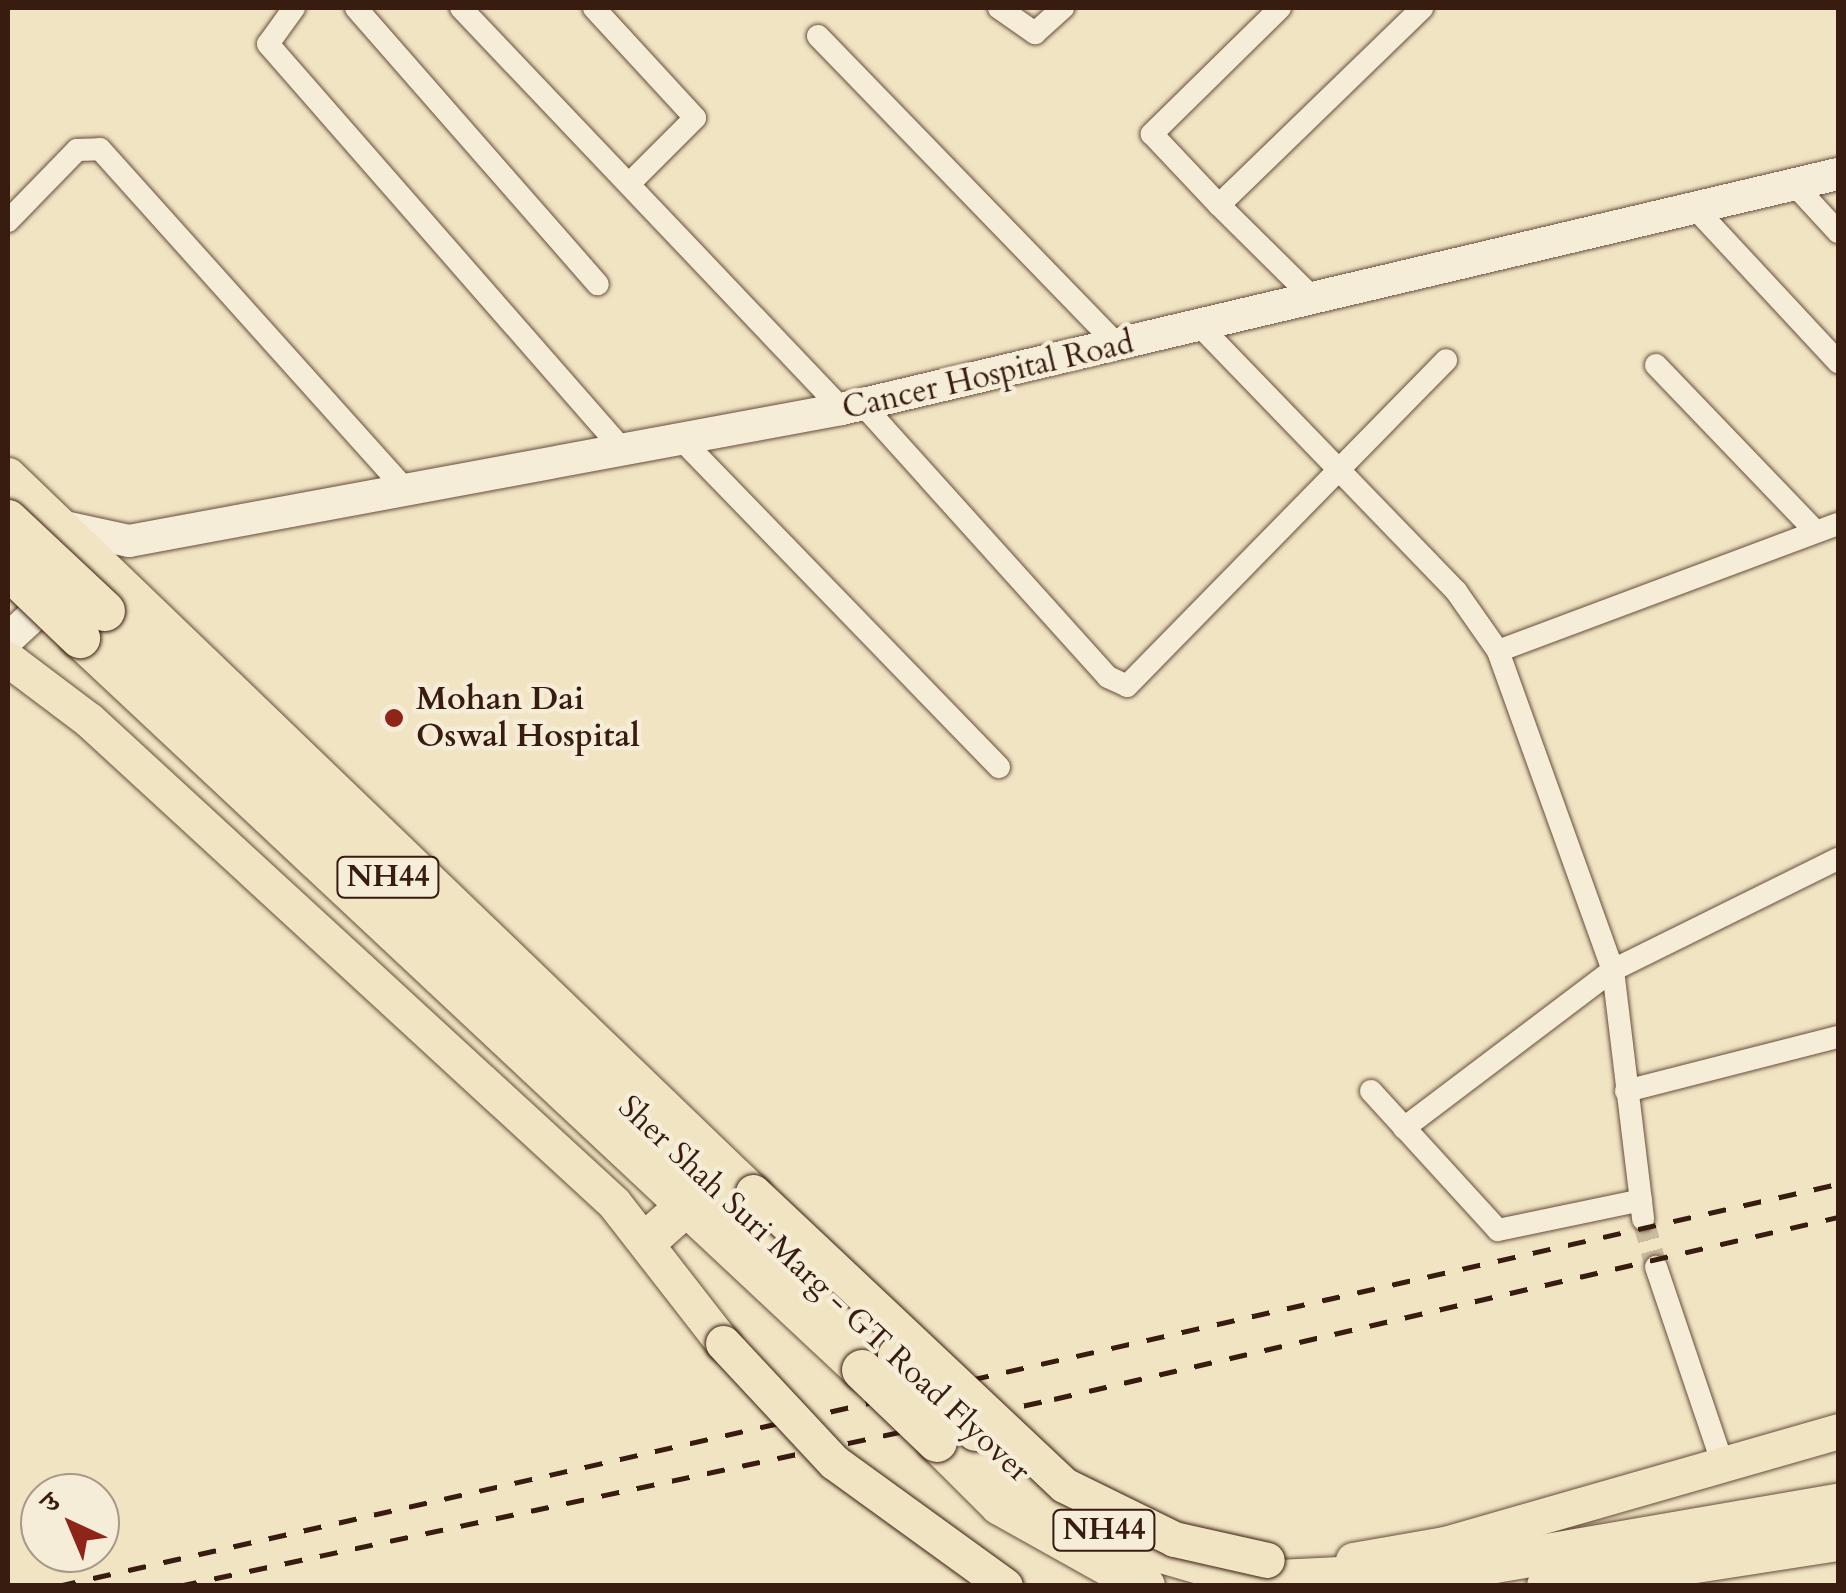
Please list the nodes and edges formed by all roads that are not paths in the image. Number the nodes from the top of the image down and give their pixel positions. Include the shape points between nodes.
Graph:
1 (294, 8) edge
2 (356, 8) edge
3 (461, 8) edge
4 (594, 8) edge
5 (999, 8) edge
6 (1063, 8) edge
7 (1280, 8) edge
8 (1422, 8) edge
9 (818, 36) dead end
10 (1838, 174) edge
11 (1792, 182) junction
12 (630, 183) junction
13 (1219, 206) junction
14 (1694, 207) junction
15 (8, 221) edge
16 (1838, 232) edge
17 (598, 284) dead end
18 (1316, 301) junction
19 (1201, 328) junction
20 (1118, 346) junction
21 (1446, 360) dead end
22 (1838, 362) edge
23 (1656, 365) dead end
24 (852, 407) junction
25 (681, 439) junction
26 (622, 450) junction
27 (1343, 470) junction
28 (10, 489) edge
29 (408, 492) junction
30 (1838, 524) edge
31 (64, 527) junction
32 (1816, 531) junction
33 (129, 541) junction
34 (94, 560) junction
35 (8, 569) edge
36 (92, 624) junction
37 (8, 639) edge
38 (1498, 651) junction
39 (8, 659) edge
40 (1000, 767) dead end
41 (1838, 859) edge
42 (1613, 970) junction
43 (1838, 1037) edge
44 (1371, 1091) dead end
45 (1626, 1092) junction
46 (1404, 1128) junction
47 (702, 1158) junction
48 (685, 1207) junction
49 (660, 1255) junction
50 (1656, 1267) tunnel mouth
51 (880, 1363) junction
52 (1838, 1431) edge
53 (1722, 1462) junction
54 (1838, 1504) edge
55 (1838, 1541) edge
56 (1277, 1567) junction
57 (1005, 1586) edge
58 (1145, 1586) edge
59 (1547, 1586) edge

1 - 26 street via 268,44
2 - 17 street
3 - 12 street
4 - 12 street via 696,118
5 - 6 street via 1035,33
7 - 13 street via 1152,134
8 - 13 street
9 - 20 street
10 - 11 street, Cancer Hospital Road
11 - 14 street, Cancer Hospital Road
11 - 16 street
12 - 24 street
13 - 18 street
14 - 18 street, Cancer Hospital Road
14 - 22 street
15 - 29 street via 77,150 100,149
18 - 19 street, Cancer Hospital Road
19 - 20 street, Cancer Hospital Road
19 - 27 street
20 - 24 street, Cancer Hospital Road
21 - 27 street
23 - 32 street
24 - 25 street, Cancer Hospital Road
24 - 27 street via 1108,677 1127,686
25 - 26 street, Cancer Hospital Road
25 - 40 street
26 - 29 street, Cancer Hospital Road
27 - 38 street via 1482,620
28 - 31 main road, NH44
28 - 36 highway, Sher Shah Suri Marg - GT Road Flyover / NH44, bridge
29 - 33 street, Cancer Hospital Road
30 - 32 street
31 - 33 street
31 - 34 main road, NH44
32 - 38 street
33 - 34 street
34 - 37 street
34 - 47 main road
35 - 36 highway, Sher Shah Suri Marg - GT Road Flyover / NH44, bridge
36 - 47 highway, Sher Shah Suri Marg - GT Road Flyover / NH44
36 - 48 highway, Sher Shah Suri Marg - GT Road Flyover / NH44
38 - 42 street
39 - 49 main road via 88,720
41 - 42 street
42 - 45 street
42 - 46 street
43 - 45 street
44 - 46 street
45 - 46 street via 1642,1210 1498,1230
47 - 51 highway, Sher Shah Suri Marg - GT Road Flyover / NH44
47 - 56 main road, bridge via 753,1192 1064,1486 1174,1540
48 - 49 highway
48 - 51 highway, Sher Shah Suri Marg - GT Road Flyover / NH44
49 - 57 main road, bridge via 723,1342 834,1462
50 - 53 street
51 - 56 highway, Sher Shah Suri Marg - GT Road Flyover / NH44, bridge via 976,1431 1033,1487 1124,1542 1207,1573
51 - 58 highway, Sher Shah Suri Marg - GT Road Flyover / NH44, bridge via 936,1442 1000,1505
52 - 53 main road
53 - 56 main road via 1445,1544
54 - 56 highway, Sher Shah Suri Marg - GT Road Flyover / NH44 via 1443,1572
55 - 59 highway

